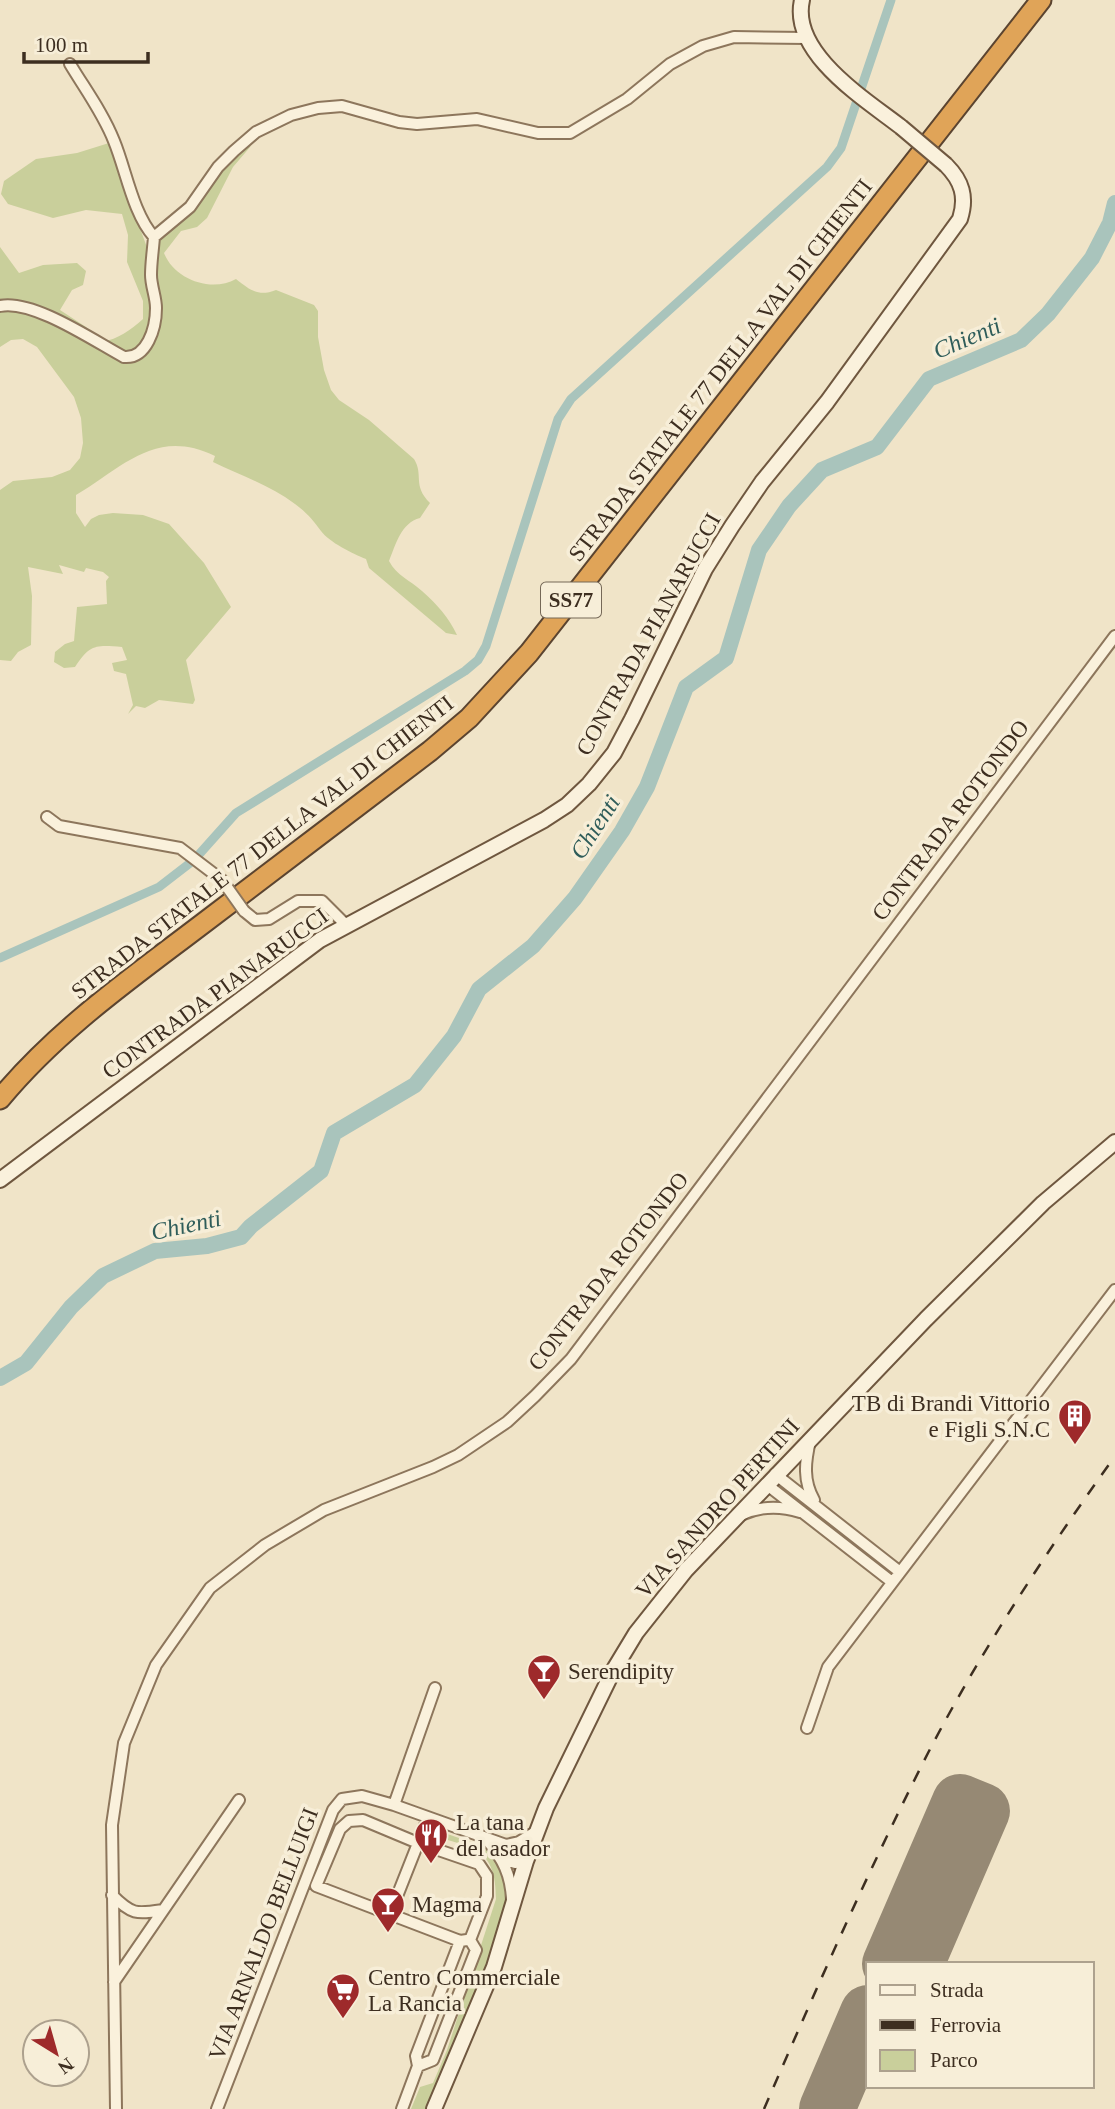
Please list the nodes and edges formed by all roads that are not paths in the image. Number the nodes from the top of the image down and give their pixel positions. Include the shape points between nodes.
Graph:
1 (802, 0) edge
2 (1028, 0) edge
3 (1041, 0) edge
4 (807, 38) junction
5 (70, 64) dead end
6 (154, 237) junction
7 (0, 306) edge
8 (1115, 636) edge
9 (47, 817) dead end
10 (346, 926) junction
11 (0, 1084) edge
12 (0, 1099) edge
13 (1115, 1142) edge
14 (0, 1180) edge
15 (1115, 1290) edge
16 (811, 1438) junction
17 (771, 1479) junction
18 (817, 1505) junction
19 (807, 1514) junction
20 (730, 1523) junction
21 (853, 1534) junction
22 (844, 1544) junction
23 (900, 1572) junction
24 (892, 1583) junction
25 (436, 1688) dead end
26 (807, 1728) dead end
27 (239, 1800) dead end
28 (394, 1805) junction
29 (428, 1818) junction
30 (537, 1831) junction
31 (485, 1838) junction
32 (418, 1843) junction
33 (506, 1845) junction
34 (502, 1857) junction
35 (526, 1861) junction
36 (112, 1895) junction
37 (512, 1906) junction
38 (163, 1910) junction
39 (390, 1914) junction
40 (465, 1940) junction
41 (113, 1983) junction
42 (418, 2066) junction
43 (116, 2109) edge
44 (218, 2109) edge
45 (402, 2109) edge
46 (434, 2109) edge

1 - 4 street via 799,12
2 - 11 highway, STRADA STATALE 77 DELLA VAL DI CHIENTI / SS77 via 491,682 424,743 93,996 35,1046
3 - 12 highway, STRADA STATALE 77 DELLA VAL DI CHIENTI / SS77 via 499,687 430,751 72,1025
4 - 6 street via 734,37 704,46 570,133 538,133 477,119 399,122 342,106 291,115 256,132 234,151 190,207
4 - 10 street, CONTRADA PIANARUCCI, bridge via 821,61 946,164 961,182 960,219 732,526 705,569 614,753 589,784 544,820
5 - 6 street via 102,115 144,224
6 - 7 street via 155,319 146,348 132,358 38,310
8 - 36 street, CONTRADA ROTONDO via 571,1359 536,1396 458,1455 324,1510 265,1545 211,1588 156,1665 124,1743 112,1825
9 - 10 street, bridge via 59,826 180,848 222,880 255,920 270,919 298,901 322,901
10 - 14 street, CONTRADA PIANARUCCI via 289,962
13 - 16 street, VIA SANDRO PERTINI via 995,1249
15 - 23 street
16 - 17 street, VIA SANDRO PERTINI
16 - 18 street via 807,1482
17 - 18 street
17 - 19 street
17 - 20 street, VIA SANDRO PERTINI
18 - 21 street
19 - 20 street via 767,1508 744,1513
19 - 22 street
20 - 30 street, VIA SANDRO PERTINI via 662,1597 630,1642
21 - 22 street
21 - 23 street
22 - 24 street
23 - 24 street
24 - 26 street via 828,1667
25 - 28 street
27 - 38 street
28 - 29 street, VIA ARNALDO BELLUIGI
28 - 44 street, VIA ARNALDO BELLUIGI via 362,1796 350,1796 336,1804
29 - 31 street, VIA ARNALDO BELLUIGI
29 - 32 street
30 - 33 street
30 - 35 street, VIA SANDRO PERTINI
31 - 33 street, VIA ARNALDO BELLUIGI
31 - 34 street, VIA ARNALDO BELLUIGI
32 - 39 street
32 - 39 street via 363,1820 349,1821 340,1829 316,1886
32 - 40 street via 479,1864 487,1876 487,1896
33 - 35 street, VIA ARNALDO BELLUIGI
34 - 35 street via 515,1863
34 - 37 street, VIA ARNALDO BELLUIGI via 511,1880
35 - 37 street, VIA SANDRO PERTINI
36 - 38 street via 126,1910
36 - 41 street, CONTRADA ROTONDO
37 - 46 street, VIA SANDRO PERTINI via 494,1967
38 - 41 street
39 - 40 street
40 - 42 street via 416,2056
40 - 42 street via 476,1950 433,2060
41 - 43 street, CONTRADA ROTONDO
42 - 45 street

